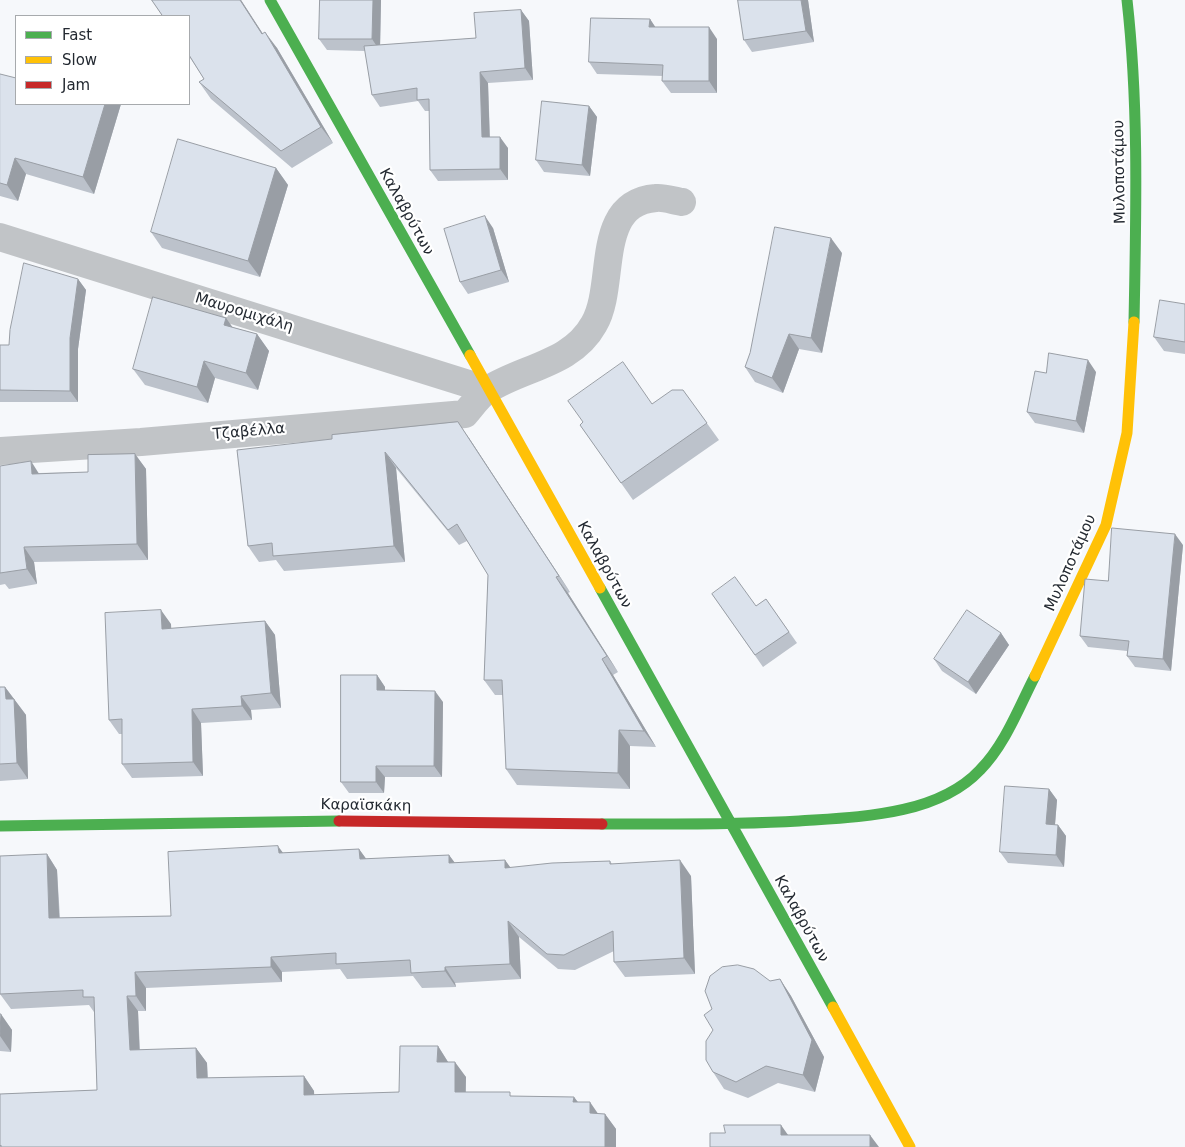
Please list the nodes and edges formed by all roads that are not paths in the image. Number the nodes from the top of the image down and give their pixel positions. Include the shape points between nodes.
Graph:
1 (270, 0) edge
2 (1128, 0) edge
3 (682, 202) dead end
4 (0, 237) edge
5 (488, 390) junction
6 (0, 451) edge
7 (732, 825) junction
8 (0, 826) edge
9 (910, 1147) edge

1 - 5 street, Καλαβρύτων
2 - 7 street, Μυλοποτάμου via 1137,190 1134,325 1127,433 1106,525 1041,665 999,745 980,771 945,796 912,808 872,816
3 - 5 street via 656,198 634,203 618,220 611,242 604,300 595,324 580,343 556,360
4 - 5 street, Μαυρομιχάλη
5 - 6 street, Τζαβέλλα via 465,414
5 - 7 street, Καλαβρύτων
7 - 8 street, Καραϊσκάκη via 283,820
7 - 9 street, Καλαβρύτων

